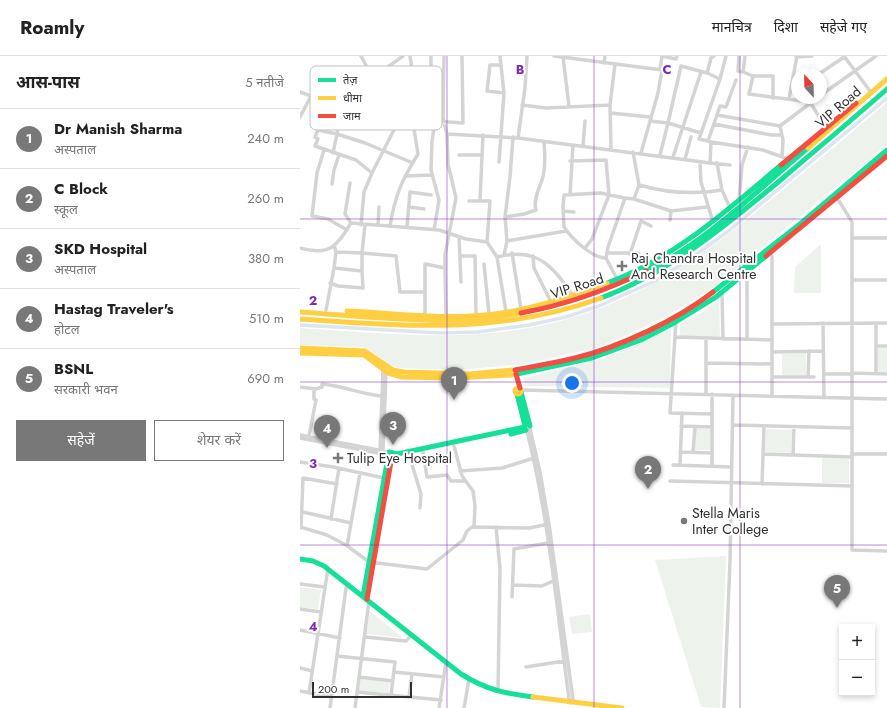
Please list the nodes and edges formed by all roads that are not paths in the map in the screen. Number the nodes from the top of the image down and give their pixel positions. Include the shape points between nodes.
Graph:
1 (361, 56) edge
2 (404, 56) edge
3 (410, 56) edge
4 (444, 56) edge
5 (462, 56) edge
6 (500, 56) edge
7 (527, 56) edge
8 (554, 56) edge
9 (605, 56) edge
10 (662, 56) edge
11 (714, 56) edge
12 (726, 56) edge
13 (739, 56) edge
14 (745, 56) edge
15 (796, 56) edge
16 (812, 56) edge
17 (844, 56) edge
18 (876, 56) edge
19 (563, 57) edge
20 (576, 57) edge
21 (676, 57) edge
22 (604, 63) junction
23 (500, 64) junction
24 (615, 64) junction
25 (366, 66) edge
26 (390, 66) edge
27 (412, 66) edge
28 (681, 66) junction
29 (827, 69) edge
30 (660, 70) junction
31 (855, 70) junction
32 (701, 72) junction
33 (743, 72) junction
34 (707, 73) junction
35 (753, 76) junction
36 (887, 78) edge
37 (720, 79) junction
38 (736, 80) dead end
39 (443, 87) joint
40 (887, 89) edge
41 (827, 91) edge
42 (870, 91) junction
43 (300, 92) edge
44 (504, 93) junction
45 (310, 96) joint
46 (773, 98) junction
47 (789, 99) joint
48 (805, 104) edge
49 (812, 104) edge
50 (522, 105) junction
51 (610, 105) junction
52 (569, 106) junction
53 (610, 113) junction
54 (717, 115) junction
55 (300, 117) edge
56 (650, 119) junction
57 (444, 121) junction
58 (585, 121) dead end
59 (668, 123) junction
60 (714, 124) junction
61 (780, 126) junction
62 (682, 128) junction
63 (826, 128) junction
64 (318, 130) joint
65 (338, 130) edge
66 (394, 130) edge
67 (414, 130) edge
68 (434, 130) edge
69 (701, 133) junction
70 (338, 134) junction
71 (447, 134) junction
72 (782, 134) junction
73 (483, 135) junction
74 (500, 136) junction
75 (513, 137) junction
76 (691, 137) dead end
77 (518, 138) junction
78 (544, 142) junction
79 (710, 142) junction
80 (572, 145) junction
81 (583, 146) junction
82 (748, 148) junction
83 (611, 149) junction
84 (324, 150) junction
85 (383, 150) junction
86 (887, 150) edge
87 (333, 152) junction
88 (633, 152) junction
89 (641, 153) junction
90 (339, 155) junction
91 (459, 155) dead end
92 (481, 155) junction
93 (660, 155) junction
94 (887, 156) edge
95 (673, 157) junction
96 (782, 157) junction
97 (685, 159) junction
98 (788, 159) junction
99 (499, 162) dead end
100 (570, 162) junction
101 (700, 162) junction
102 (413, 163) junction
103 (710, 163) junction
104 (717, 163) junction
105 (730, 164) dead end
106 (372, 173) junction
107 (432, 175) junction
108 (405, 176) junction
109 (350, 183) dead end
110 (332, 184) dead end
111 (639, 185) junction
112 (722, 190) junction
113 (704, 193) junction
114 (431, 195) dead end
115 (570, 195) junction
116 (609, 195) junction
117 (836, 196) junction
118 (624, 198) junction
119 (634, 199) junction
120 (480, 200) junction
121 (738, 200) junction
122 (469, 201) dead end
123 (379, 207) dead end
124 (409, 207) junction
125 (707, 207) junction
126 (730, 208) junction
127 (424, 209) dead end
128 (563, 211) junction
129 (671, 211) junction
130 (574, 212) dead end
131 (505, 217) junction
132 (670, 220) dead end
133 (713, 222) junction
134 (351, 223) junction
135 (363, 225) junction
136 (378, 225) junction
137 (390, 226) junction
138 (651, 226) dead end
139 (407, 227) junction
140 (347, 230) junction
141 (434, 230) junction
142 (566, 231) junction
143 (450, 235) junction
144 (459, 238) junction
145 (852, 238) junction
146 (887, 238) edge
147 (507, 241) junction
148 (488, 242) junction
149 (334, 245) junction
150 (300, 248) edge
151 (585, 248) junction
152 (336, 252) junction
153 (362, 253) junction
154 (512, 253) junction
155 (607, 253) junction
156 (639, 253) dead end
157 (770, 253) junction
158 (630, 254) junction
159 (504, 255) junction
160 (460, 256) junction
161 (533, 256) junction
162 (497, 257) junction
163 (606, 258) junction
164 (484, 264) dead end
165 (334, 268) junction
166 (445, 268) junction
167 (362, 271) junction
168 (746, 272) junction
169 (617, 279) junction
170 (852, 280) junction
171 (887, 280) edge
172 (461, 282) dead end
173 (330, 283) junction
174 (425, 292) junction
175 (722, 293) junction
176 (573, 296) junction
177 (550, 302) junction
178 (300, 309) edge
179 (521, 309) junction
180 (326, 310) junction
181 (300, 312) edge
182 (506, 312) junction
183 (488, 314) junction
184 (425, 315) junction
185 (476, 315) junction
186 (446, 316) junction
187 (300, 319) edge
188 (676, 321) junction
189 (823, 323) junction
190 (852, 323) junction
191 (876, 323) junction
192 (887, 323) edge
193 (772, 324) junction
194 (676, 338) junction
195 (706, 338) junction
196 (722, 339) junction
197 (747, 339) junction
198 (772, 340) junction
199 (876, 346) junction
200 (887, 346) edge
201 (300, 348) edge
202 (809, 351) junction
203 (824, 351) junction
204 (772, 352) junction
205 (300, 353) edge
206 (706, 363) junction
207 (772, 364) junction
208 (385, 368) junction
209 (514, 373) junction
210 (824, 374) junction
211 (852, 374) junction
212 (876, 374) junction
213 (887, 374) edge
214 (772, 377) junction
215 (808, 377) junction
216 (814, 377) dead end
217 (300, 387) edge
218 (314, 389) junction
219 (519, 391) junction
220 (672, 393) junction
221 (706, 394) junction
222 (712, 394) junction
223 (733, 395) junction
224 (381, 396) junction
225 (772, 396) junction
226 (824, 397) junction
227 (852, 398) junction
228 (887, 399) edge
229 (383, 412) junction
230 (682, 413) junction
231 (712, 414) junction
232 (732, 425) junction
233 (681, 426) junction
234 (764, 426) junction
235 (694, 427) junction
236 (712, 427) junction
237 (794, 427) junction
238 (527, 428) junction
239 (852, 428) junction
240 (300, 435) edge
241 (309, 436) junction
242 (300, 438) edge
243 (454, 446) junction
244 (423, 452) junction
245 (680, 452) junction
246 (693, 452) junction
247 (386, 453) junction
248 (712, 453) junction
249 (763, 454) junction
250 (887, 454) edge
251 (409, 455) junction
252 (794, 455) junction
253 (852, 456) junction
254 (534, 458) junction
255 (300, 462) edge
256 (673, 465) dead end
257 (680, 465) junction
258 (712, 466) junction
259 (732, 467) junction
260 (339, 468) junction
261 (460, 471) junction
262 (360, 473) junction
263 (384, 478) junction
264 (465, 481) junction
265 (670, 481) dead end
266 (732, 483) junction
267 (337, 484) junction
268 (762, 484) junction
269 (852, 486) junction
270 (420, 508) dead end
271 (302, 512) junction
272 (331, 518) junction
273 (351, 523) junction
274 (547, 524) junction
275 (474, 527) junction
276 (301, 528) edge
277 (496, 528) junction
278 (548, 543) junction
279 (347, 546) junction
280 (887, 551) edge
281 (300, 559) edge
282 (371, 562) junction
283 (328, 568) junction
284 (553, 581) junction
285 (300, 584) edge
286 (349, 584) junction
287 (513, 585) junction
288 (325, 587) junction
289 (363, 596) junction
290 (512, 597) dead end
291 (368, 600) junction
292 (300, 609) edge
293 (321, 612) junction
294 (300, 630) edge
295 (318, 633) junction
296 (412, 635) junction
297 (365, 637) junction
298 (340, 638) junction
299 (337, 656) junction
300 (362, 659) junction
301 (564, 661) junction
302 (446, 662) junction
303 (526, 667) dead end
304 (300, 668) edge
305 (312, 671) junction
306 (394, 672) junction
307 (412, 674) junction
308 (444, 677) junction
309 (359, 678) junction
310 (469, 679) junction
311 (392, 681) junction
312 (300, 691) edge
313 (498, 691) junction
314 (357, 692) junction
315 (309, 693) junction
316 (391, 695) junction
317 (332, 697) junction
318 (409, 697) junction
319 (440, 700) junction
320 (572, 706) edge
321 (330, 708) edge
322 (355, 708) edge
323 (439, 708) edge
324 (464, 708) edge
325 (622, 708) edge
326 (724, 708) edge

1 - 25 street
2 - 26 street
3 - 27 street
4 - 39 street
5 - 57 street via 463,123
6 - 23 street
7 - 50 street
8 - 19 street
9 - 22 street
10 - 21 street
10 - 30 street
11 - 34 street via 711,58
12 - 37 street
13 - 33 street via 738,71
14 - 33 street
15 - 16 street
15 - 47 street
17 - 29 street
17 - 31 street
18 - 31 street
19 - 20 street
19 - 52 street
20 - 22 street
21 - 28 street
22 - 24 street
23 - 44 street
23 - 44 street via 490,65 487,91
24 - 30 street
24 - 51 street
28 - 32 street
28 - 59 street
30 - 56 street via 658,93
31 - 41 street
31 - 42 street
32 - 34 street
32 - 62 street
33 - 35 street
34 - 37 street
35 - 46 street via 773,76
35 - 46 street via 749,94
36 - 42 street, VIP Road
36 - 181 street, VIP Road via 831,129 700,238 664,262 627,281 558,306 484,318 447,320
37 - 69 street
38 - 54 street via 726,107 720,106
39 - 57 street
40 - 187 street, VIP Road via 726,225 669,265 611,294 540,316 495,323 415,326
42 - 63 street, VIP Road
43 - 45 street
44 - 74 street
45 - 55 street
46 - 47 street
48 - 61 street
49 - 63 street
50 - 52 street via 546,108
50 - 77 street
51 - 52 street
51 - 53 street
53 - 56 street
53 - 83 street
54 - 60 street
54 - 61 street
56 - 59 street
56 - 89 street
57 - 71 street
58 - 81 street
59 - 62 street
59 - 93 street
60 - 72 street via 771,135
60 - 79 street
61 - 72 street
62 - 69 street
62 - 95 street
63 - 98 street, VIP Road
64 - 70 street
64 - 84 street via 315,146
65 - 70 street
66 - 85 street
67 - 102 street via 418,154
68 - 107 street via 430,159
69 - 79 street via 699,139
70 - 85 street
70 - 87 street
71 - 73 street
71 - 143 street via 448,164 456,198
72 - 96 street
73 - 74 street
73 - 92 street
74 - 75 street
74 - 99 street
75 - 77 street
75 - 131 street
76 - 97 street
77 - 78 street
78 - 80 street
78 - 131 street via 545,162 536,210
79 - 82 street
79 - 103 street
80 - 81 street
80 - 100 street
81 - 83 street
82 - 96 street
82 - 121 street via 742,165
83 - 88 street
84 - 87 street
84 - 140 street via 312,216 328,219
85 - 102 street
85 - 106 street
86 - 117 street
87 - 90 street
88 - 89 street
88 - 111 street
89 - 93 street
90 - 106 street via 356,160
90 - 110 street
91 - 92 street
92 - 120 street
93 - 95 street
94 - 117 street
95 - 97 street
96 - 98 street
97 - 101 street
98 - 121 street, VIP Road
100 - 115 street
100 - 116 street via 606,160
101 - 103 street
101 - 113 street via 699,172
102 - 108 street
103 - 104 street
104 - 105 street
104 - 112 street
106 - 135 street via 364,192
107 - 108 street
107 - 141 street via 439,200
108 - 137 street via 394,201
109 - 134 street via 345,214
111 - 113 street via 663,192
111 - 119 street
112 - 113 street
112 - 126 street
113 - 125 street
114 - 124 street via 410,192
115 - 116 street
115 - 128 street via 564,196
116 - 118 street
116 - 151 street via 592,239
117 - 145 street via 852,222
117 - 157 street
117 - 209 street via 699,303 658,326 607,348
118 - 119 street
118 - 155 street
119 - 129 street
120 - 122 street
120 - 148 street via 490,201
121 - 126 street, VIP Road
123 - 136 street
124 - 127 street
124 - 139 street
125 - 129 street
125 - 133 street
126 - 133 street, VIP Road
128 - 130 street
128 - 142 street
129 - 132 street
131 - 147 street
133 - 169 street, VIP Road via 651,264
134 - 135 street
134 - 140 street
135 - 136 street
135 - 153 street
136 - 137 street
137 - 139 street
138 - 158 street via 641,221
139 - 141 street
140 - 149 street via 339,243
141 - 143 street
142 - 147 street
142 - 151 street
143 - 144 street
143 - 166 street
144 - 148 street
144 - 160 street
145 - 146 street
145 - 170 street
147 - 159 street
148 - 162 street
149 - 150 street via 324,251
149 - 152 street
151 - 163 street via 598,258
152 - 153 street
152 - 165 street
153 - 167 street
153 - 174 street via 396,256 400,292
154 - 159 street
154 - 161 street
154 - 179 street
155 - 158 street
155 - 163 street
156 - 158 street
157 - 168 street
157 - 193 street
159 - 162 street
160 - 172 street
160 - 185 street via 475,256
161 - 176 street via 559,274
161 - 177 street via 534,268
162 - 182 street
163 - 169 street
164 - 183 street
165 - 167 street
165 - 173 street
166 - 174 street via 425,264
166 - 186 street
167 - 173 street via 363,288
168 - 175 street
168 - 197 street
169 - 176 street, VIP Road
170 - 171 street
170 - 190 street
173 - 180 street
174 - 184 street
175 - 188 street
175 - 196 street
176 - 177 street, VIP Road
177 - 179 street, VIP Road
178 - 180 street, VIP Road
179 - 182 street, VIP Road
180 - 184 street, VIP Road
182 - 183 street, VIP Road
183 - 185 street, VIP Road
184 - 186 street, VIP Road
185 - 186 street, VIP Road
188 - 194 street
188 - 209 street via 618,349 592,358
189 - 190 street
189 - 193 street
189 - 203 street
190 - 191 street
190 - 211 street
191 - 192 street
191 - 199 street
193 - 198 street
194 - 195 street
194 - 220 street
195 - 196 street
195 - 206 street
196 - 197 street
197 - 198 street
198 - 204 street
199 - 200 street
199 - 212 street
201 - 208 street via 365,351
202 - 203 street
202 - 204 street
202 - 215 street
203 - 210 street
204 - 207 street
205 - 208 street via 364,355
206 - 207 street
206 - 221 street
207 - 214 street
208 - 209 street via 393,376 447,379 485,378
208 - 224 street
208 - 229 street
209 - 219 street
210 - 211 street
210 - 226 street
211 - 212 street
211 - 227 street
212 - 213 street
214 - 215 street
214 - 225 street
215 - 216 street
217 - 218 street
218 - 224 street via 322,387 322,384 337,385
218 - 241 street via 316,400
219 - 220 street
219 - 238 street
220 - 221 street
220 - 230 street via 670,413
221 - 222 street
222 - 223 street
222 - 231 street
223 - 225 street
223 - 232 street
224 - 229 street
225 - 226 street
226 - 227 street
227 - 228 street
227 - 239 street
229 - 247 street
230 - 231 street
230 - 233 street
231 - 236 street
232 - 234 street
232 - 259 street
233 - 235 street
233 - 245 street
234 - 237 street
234 - 249 street
235 - 236 street
235 - 246 street
236 - 248 street
237 - 239 street
237 - 252 street
238 - 243 street
238 - 247 street via 397,454
238 - 254 street
238 - 274 street via 540,472
239 - 253 street
240 - 241 street
241 - 247 street
242 - 247 street
243 - 244 street
243 - 261 street
244 - 251 street
244 - 264 street via 427,477 446,475 451,481
245 - 246 street
245 - 257 street
246 - 248 street
247 - 251 street via 397,457
247 - 263 street
247 - 282 street
248 - 258 street
249 - 252 street
249 - 268 street
250 - 253 street
251 - 270 street via 421,494
252 - 253 street
253 - 269 street
254 - 261 street via 502,468
254 - 274 street
255 - 260 street
256 - 257 street
257 - 258 street
258 - 259 street
259 - 266 street
260 - 262 street
260 - 267 street
261 - 264 street
262 - 263 street
262 - 273 street
263 - 282 street
264 - 275 street via 470,484 473,491
265 - 266 street
266 - 268 street
266 - 326 street
267 - 271 street via 304,478
267 - 272 street
268 - 269 street
269 - 280 street via 852,550
271 - 272 street
271 - 276 street
272 - 273 street
273 - 279 street
274 - 277 street via 529,528
274 - 278 street
274 - 320 street
275 - 277 street
275 - 282 street via 427,569
276 - 279 street via 327,535
277 - 313 street via 500,569
278 - 284 street
278 - 287 street via 514,549
279 - 282 street
281 - 283 street via 313,561
282 - 289 street
282 - 291 street
283 - 286 street
283 - 288 street
284 - 287 street via 542,586
284 - 301 street
285 - 288 street
286 - 289 street
286 - 298 street via 346,588
287 - 290 street
288 - 293 street
289 - 291 street
291 - 296 street
291 - 297 street
292 - 293 street
293 - 295 street
294 - 295 street
295 - 298 street
295 - 305 street
296 - 297 street via 406,641
296 - 302 street
297 - 300 street
298 - 299 street
299 - 300 street
299 - 317 street
300 - 306 street via 395,662
300 - 309 street
301 - 303 street
301 - 320 street
302 - 308 street
302 - 310 street
304 - 305 street
305 - 315 street
306 - 307 street
306 - 311 street
307 - 308 street
307 - 318 street
308 - 319 street
309 - 311 street
309 - 314 street
310 - 313 street via 480,686
310 - 324 street
311 - 316 street
312 - 315 street
313 - 320 street
314 - 316 street
314 - 322 street
315 - 317 street
316 - 318 street
317 - 321 street
318 - 319 street
319 - 323 street
320 - 325 street

